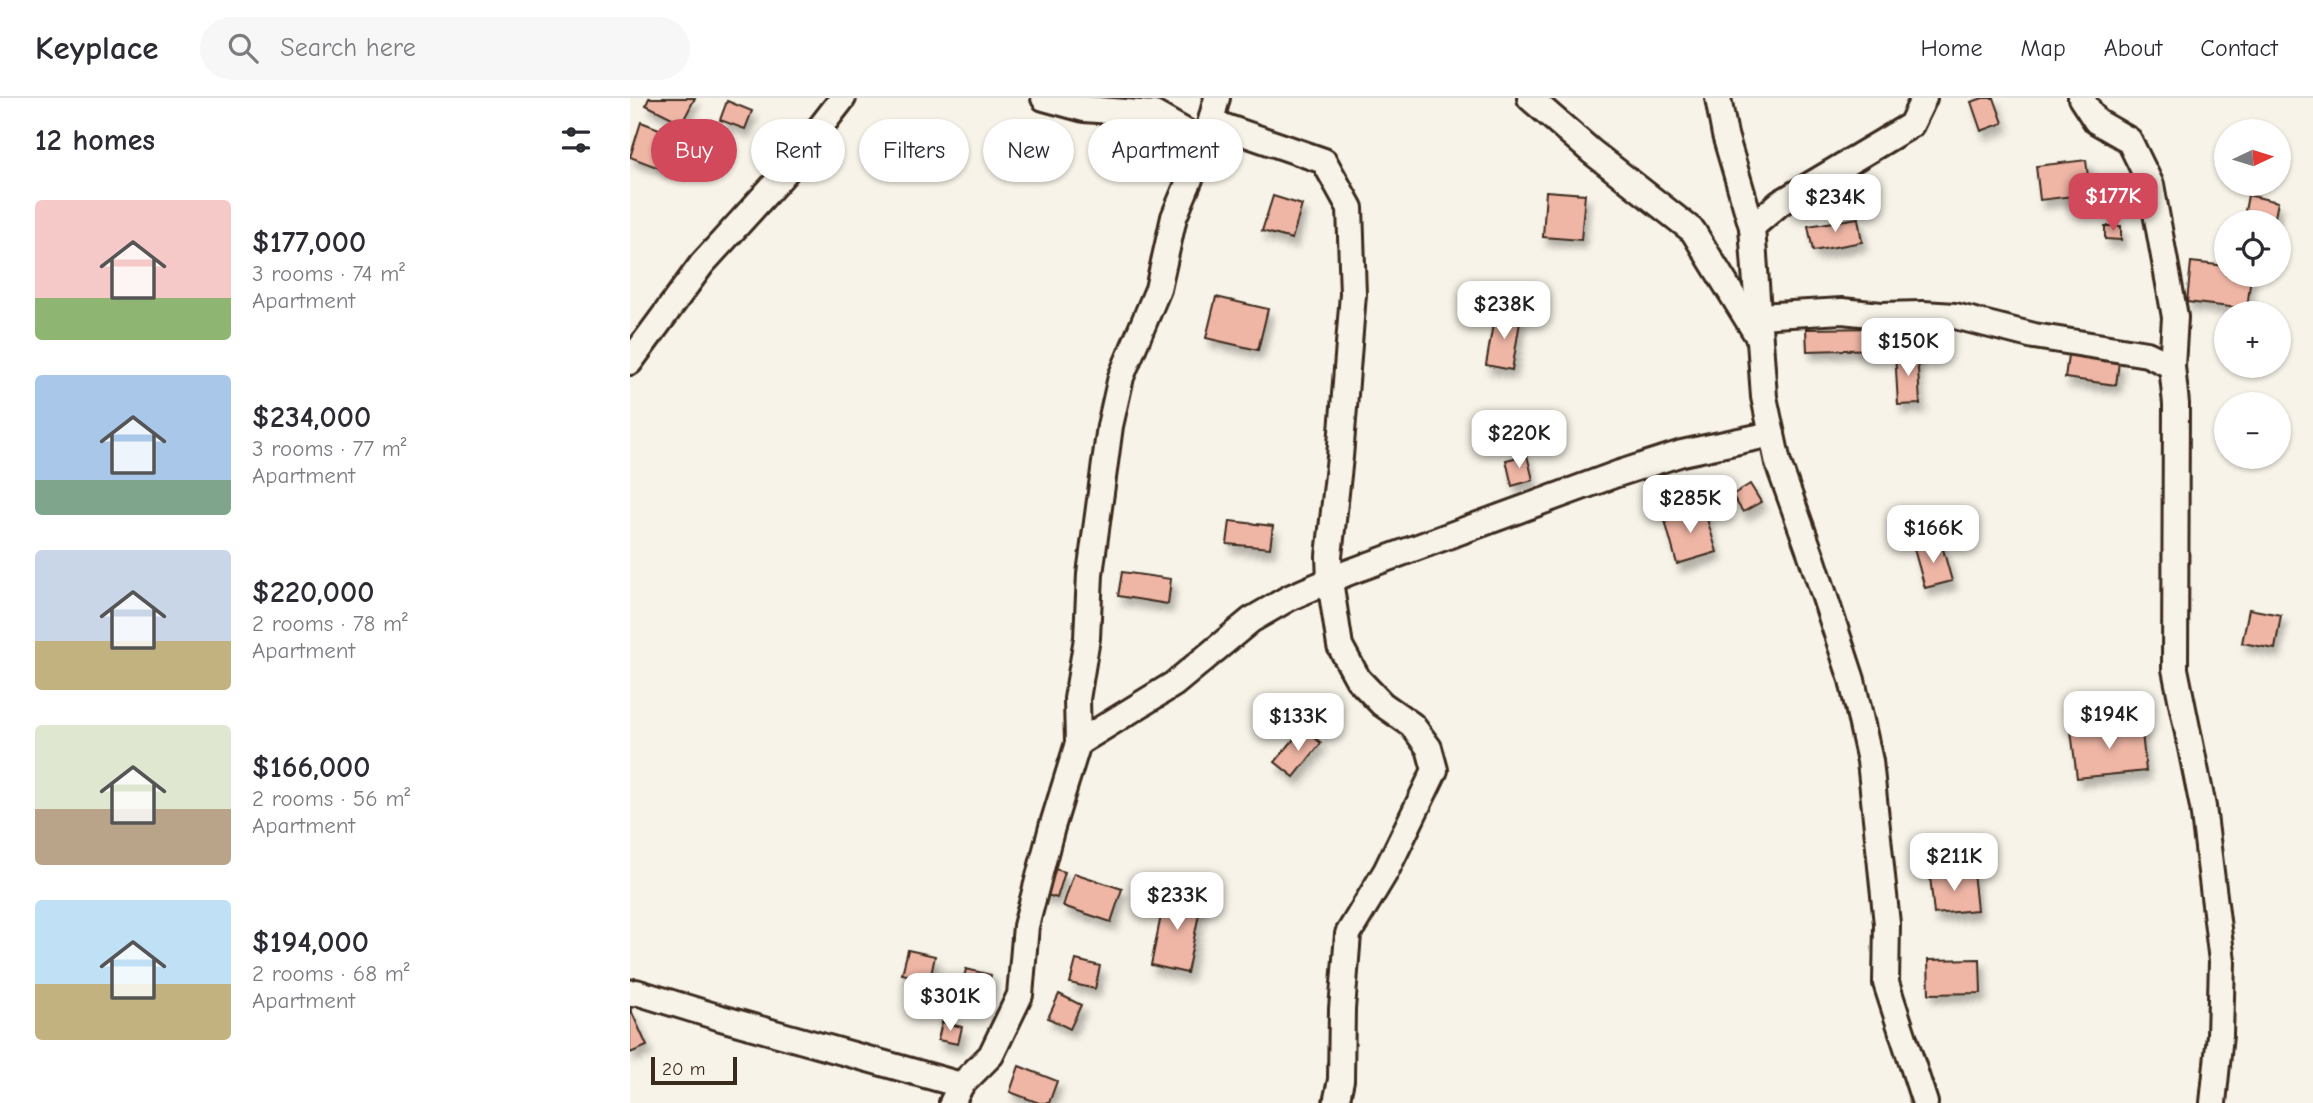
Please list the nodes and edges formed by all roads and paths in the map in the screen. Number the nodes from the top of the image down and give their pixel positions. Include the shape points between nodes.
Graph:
1 (843, 98) edge
2 (1044, 98) edge
3 (1530, 98) edge
4 (1718, 98) edge
5 (1924, 98) edge
6 (2081, 98) edge
7 (1195, 119) edge
8 (1243, 132) edge
9 (1187, 182) edge
10 (1752, 227) junction
11 (1759, 316) junction
12 (1761, 342) junction
13 (630, 362) edge
14 (2172, 366) junction
15 (1772, 434) junction
16 (1330, 581) junction
17 (1078, 743) junction
18 (630, 994) edge
19 (957, 1094) edge
20 (1336, 1103) edge
21 (1925, 1103) edge
22 (2213, 1103) edge

1 - 13 street via 784,174 702,264
2 - 7 street via 1084,109
3 - 12 street via 1693,232
4 - 10 street
5 - 10 street via 1911,125 1780,203
6 - 14 street via 2096,121 2129,140 2151,185 2175,317
8 - 16 street via 1324,160 1350,208 1353,294
9 - 17 street via 1174,217 1158,289 1121,377 1110,426 1077,699
10 - 11 street
11 - 12 street
11 - 14 street via 1842,311 1955,316 2034,336 2147,354
12 - 15 street via 1764,397
14 - 22 street via 2176,404 2175,669 2203,807 2222,961
15 - 16 street via 1682,453 1617,474
15 - 21 street via 1777,463 1855,694 1870,761 1887,924 1886,983
16 - 17 street via 1251,620 1174,684
16 - 20 street via 1340,646 1357,679 1412,725 1429,748 1435,770 1386,871 1348,934
17 - 19 street via 1026,926 1020,995 991,1055
18 - 19 street via 636,992

